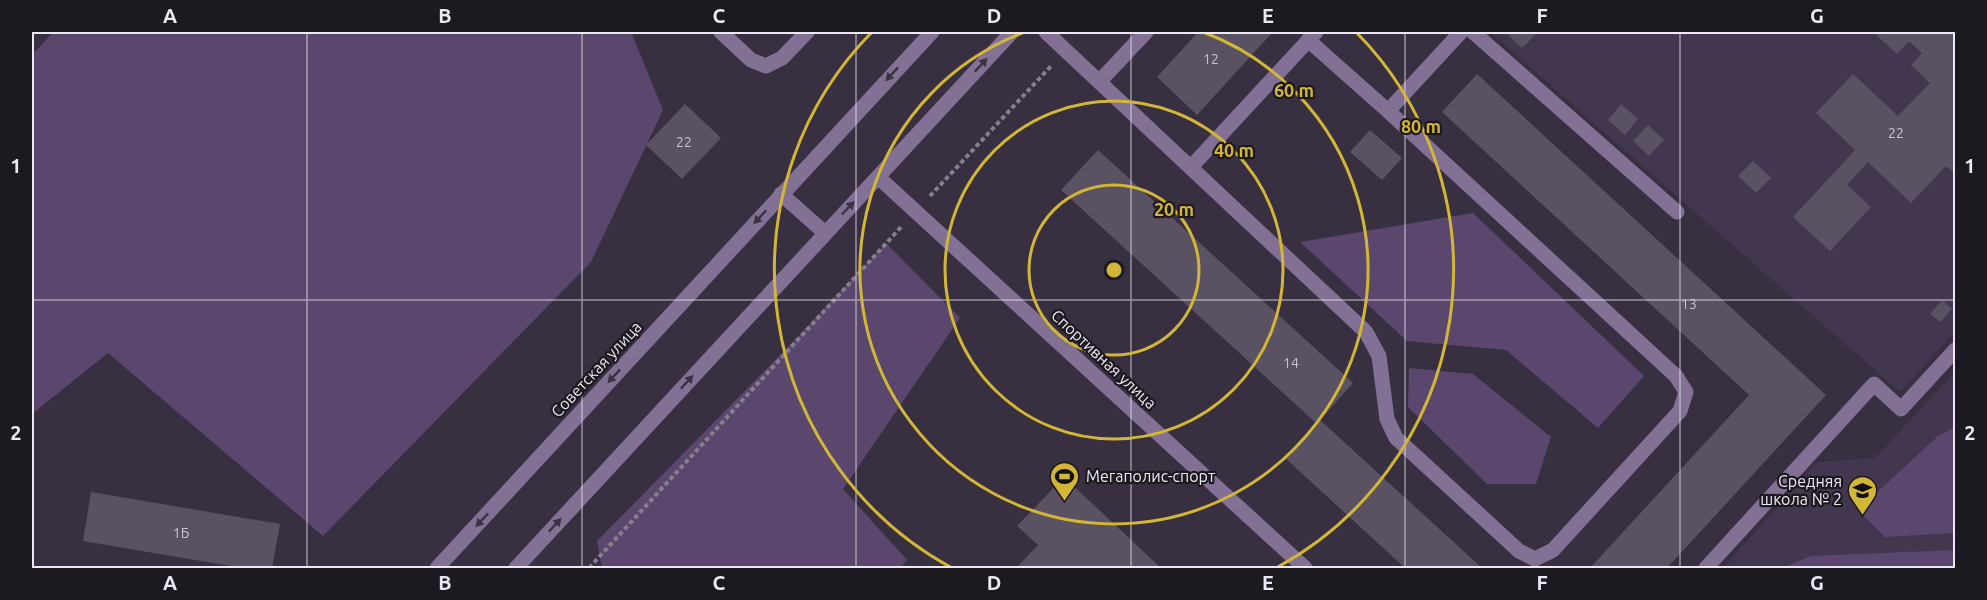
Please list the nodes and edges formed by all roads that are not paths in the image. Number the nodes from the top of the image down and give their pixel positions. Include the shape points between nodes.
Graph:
1 (721, 32) edge
2 (807, 32) edge
3 (932, 32) edge
4 (1012, 32) edge
5 (1046, 32) edge
6 (1146, 32) edge
7 (1461, 32) edge
8 (1473, 32) edge
9 (1312, 36) edge
10 (1100, 81) junction
11 (1388, 111) junction
12 (1191, 167) junction
13 (878, 177) junction
14 (781, 194) junction
15 (1677, 212) dead end
16 (825, 233) junction
17 (1956, 349) edge
18 (437, 568) edge
19 (516, 568) edge
20 (1305, 568) edge
21 (1706, 568) edge

1 - 2 street via 751,60 766,66 782,58
3 -> 14 street, Советская улица
13 -> 4 street
5 - 10 street
6 - 10 street
7 - 11 street
8 - 15 street
9 - 11 street
9 - 12 street
10 - 12 street
11 - 12 street via 1676,376 1686,392 1680,411 1672,420 1553,550 1535,559 1519,551 1396,438 1388,419 1379,356 1366,332
16 -> 13 street
13 - 20 street, Спортивная улица
14 - 16 street
14 -> 18 street, Советская улица
19 -> 16 street
17 - 21 street via 1901,409 1874,384

